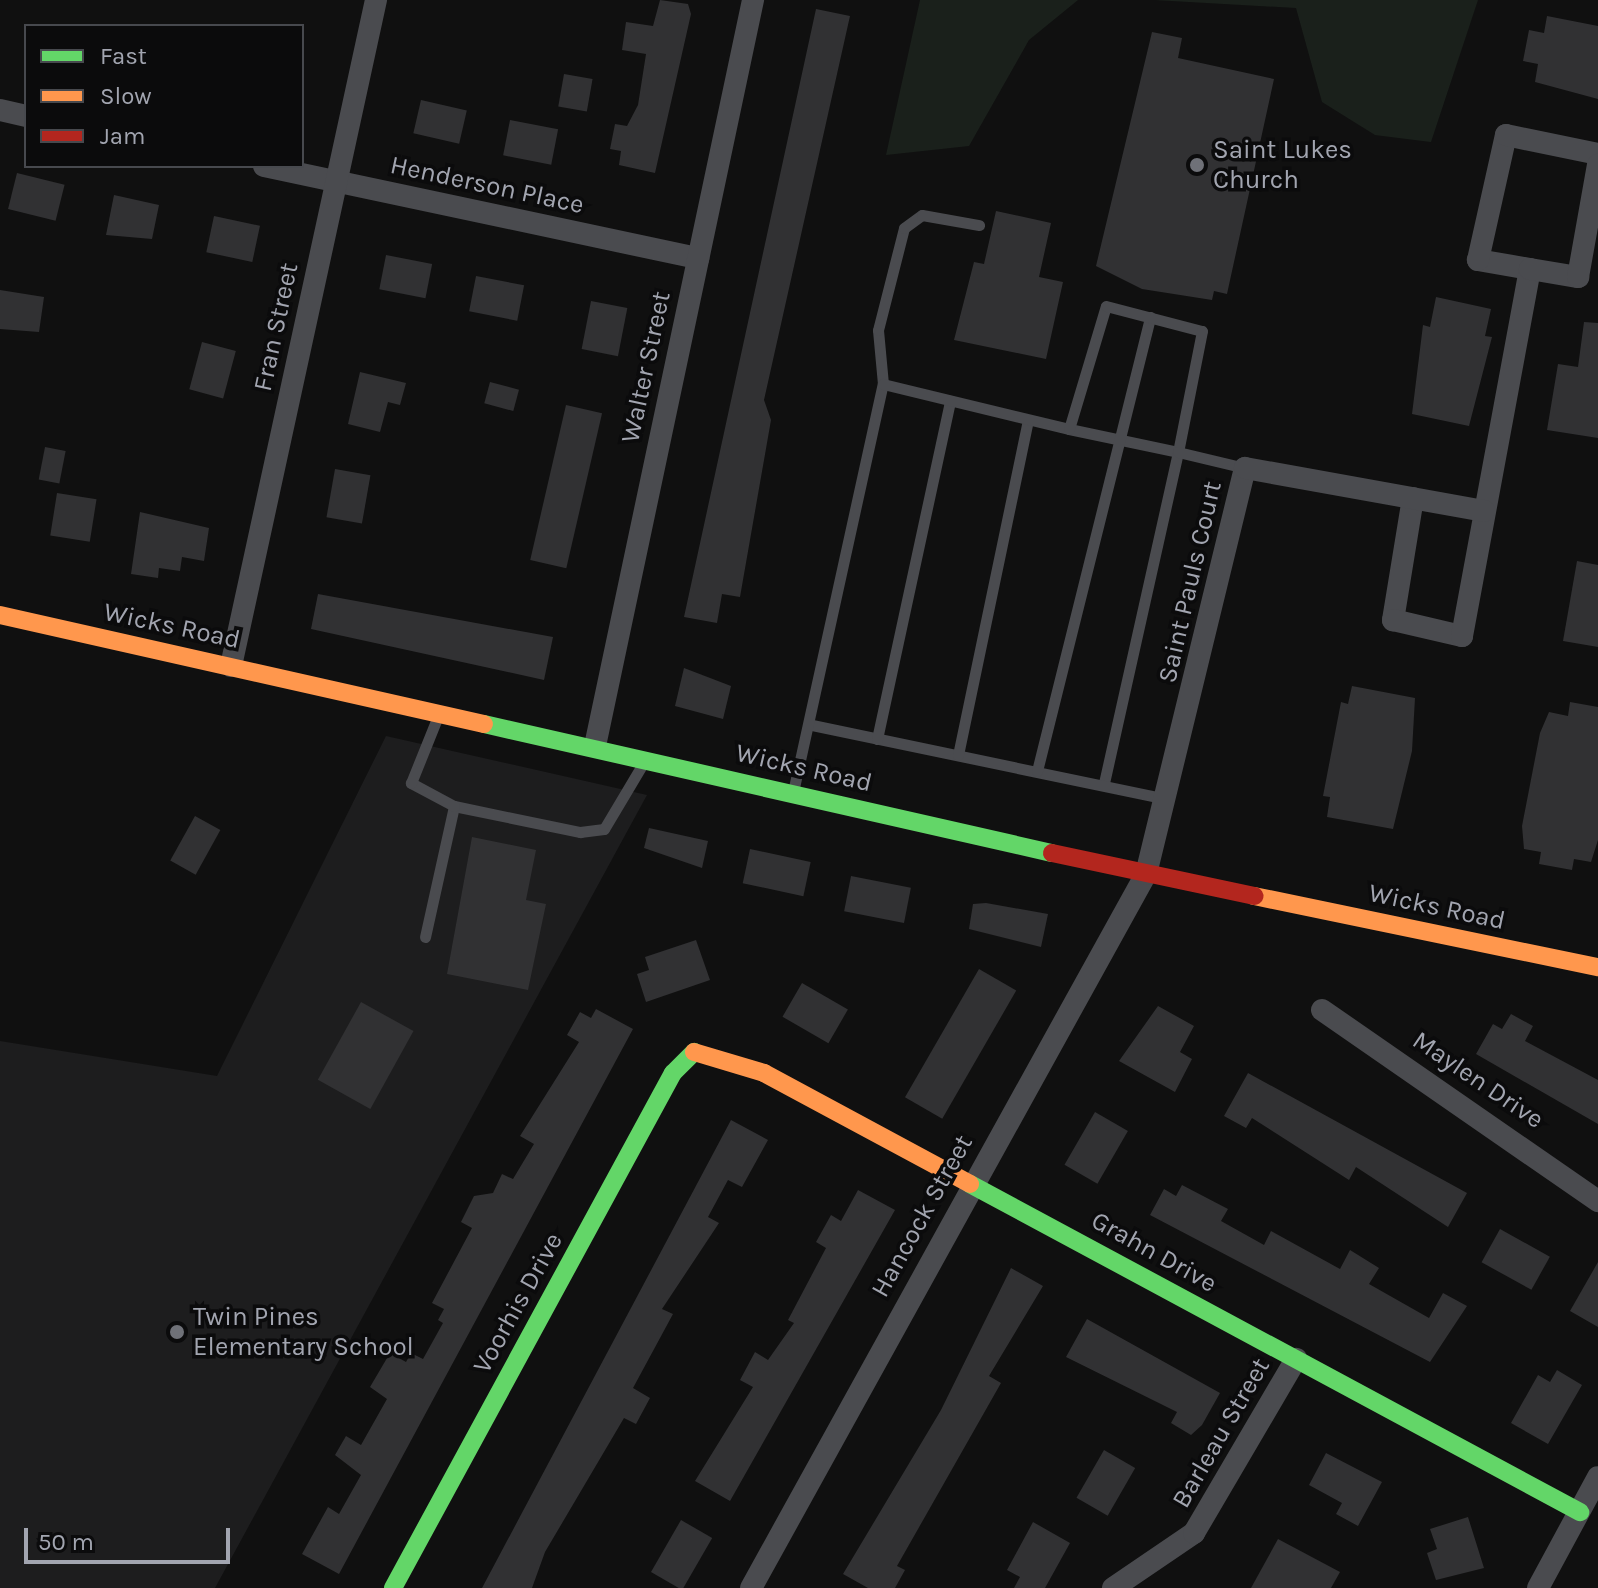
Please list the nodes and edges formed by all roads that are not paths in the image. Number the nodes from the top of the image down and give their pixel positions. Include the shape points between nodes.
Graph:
1 (376, 0) edge
2 (753, 0) edge
3 (0, 110) edge
4 (24, 116) edge
5 (1598, 154) edge
6 (1598, 165) edge
7 (274, 168) edge
8 (337, 181) junction
9 (979, 225) dead end
10 (698, 258) junction
11 (1530, 269) junction
12 (1150, 317) junction
13 (883, 384) junction
14 (950, 401) junction
15 (1028, 421) junction
16 (1069, 429) junction
17 (1114, 440) junction
18 (1178, 452) junction
19 (1245, 468) junction
20 (1413, 498) junction
21 (1484, 511) junction
22 (0, 615) edge
23 (231, 666) junction
24 (440, 712) junction
25 (812, 725) junction
26 (877, 739) junction
27 (595, 746) junction
28 (958, 755) junction
29 (646, 758) junction
30 (1037, 771) junction
31 (1104, 784) junction
32 (793, 792) junction
33 (1170, 800) junction
34 (454, 806) junction
35 (1146, 874) junction
36 (425, 937) dead end
37 (1598, 967) edge
38 (1322, 1010) dead end
39 (697, 1050) joint
40 (972, 1185) junction
41 (1598, 1201) edge
42 (1296, 1359) junction
43 (1598, 1477) edge
44 (1580, 1512) junction
45 (393, 1588) edge
46 (751, 1588) edge
47 (1113, 1588) edge
48 (1538, 1588) edge

1 - 8 street, Fran Street
2 - 10 street, Walter Street
3 - 4 street
5 - 11 street via 1506,135 1478,260
6 - 11 street via 1578,277
7 - 8 street, Henderson Place
8 - 10 street, Henderson Place
8 - 23 street, Fran Street
9 - 13 lane via 922,215 904,228 878,330
10 - 27 street, Walter Street
11 - 21 street
12 - 16 lane via 1106,306
12 - 17 lane
12 - 18 lane via 1202,331
13 - 14 lane
13 - 25 lane
14 - 15 lane
14 - 26 lane
15 - 16 lane
15 - 28 lane
16 - 17 lane
17 - 18 lane
17 - 30 lane
18 - 19 lane
18 - 31 lane
19 - 20 street, Saint Pauls Court
19 - 33 street, Saint Pauls Court
20 - 21 street, Saint Pauls Court
20 - 21 street via 1393,620 1462,636
22 - 23 main road, Wicks Road
23 - 24 main road, Wicks Road
24 - 27 main road, Wicks Road
24 - 34 lane via 411,783
25 - 26 lane
25 - 32 lane
26 - 28 lane
27 - 29 main road, Wicks Road
28 - 30 lane
29 - 32 main road, Wicks Road
29 - 34 lane via 604,829 580,832
30 - 31 lane
31 - 33 lane
32 - 35 main road, Wicks Road
33 - 35 street, Saint Pauls Court
34 - 36 lane
35 - 37 main road, Wicks Road
35 - 40 street, Hancock Street
38 - 41 street, Maylen Drive
39 - 40 main road, Grahn Drive via 764,1073
39 - 45 main road, Voorhis Drive via 673,1073
40 - 42 main road, Grahn Drive
40 - 46 street, Hancock Street
42 - 44 main road, Grahn Drive
42 - 47 street, Barleau Street via 1194,1533
43 - 44 street
44 - 48 street

